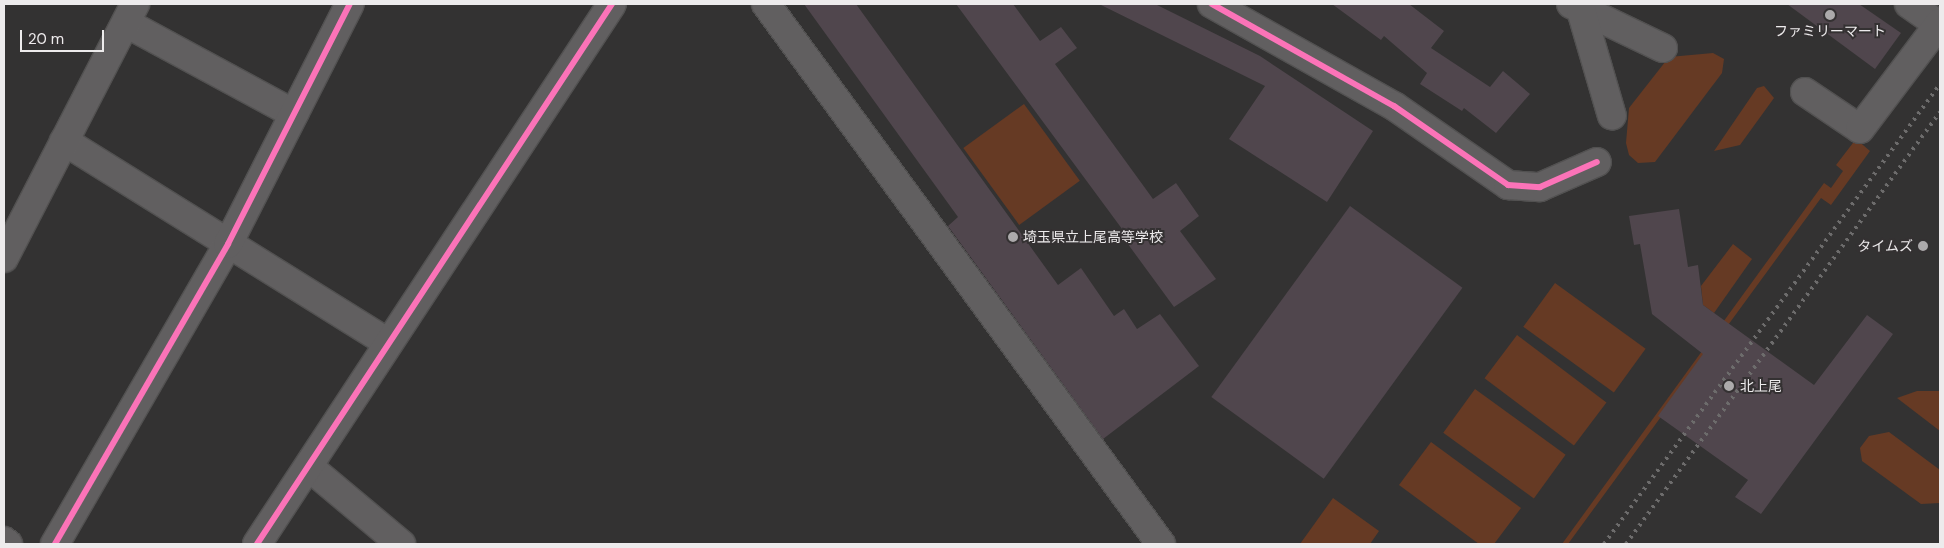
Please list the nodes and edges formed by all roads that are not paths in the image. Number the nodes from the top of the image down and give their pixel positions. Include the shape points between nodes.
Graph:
1 (350, 4) edge
2 (612, 4) edge
3 (766, 4) edge
4 (1212, 4) edge
5 (1908, 4) edge
6 (1576, 7) edge
7 (130, 13) edge
8 (1940, 24) edge
9 (1663, 48) dead end
10 (1805, 92) dead end
11 (294, 114) junction
12 (1612, 116) dead end
13 (64, 141) junction
14 (1597, 162) dead end
15 (228, 244) junction
16 (4, 258) edge
17 (388, 343) junction
18 (309, 467) junction
19 (4, 541) edge
20 (8, 544) edge
21 (55, 544) edge
22 (257, 544) edge
23 (401, 544) edge
24 (1161, 544) edge

1 - 11 street
2 - 17 street
3 - 24 street
4 - 14 street via 1394,106 1508,185 1540,186
5 - 8 street
6 - 9 street
6 - 12 street
7 - 11 street
7 - 13 street
8 - 10 street via 1860,129
11 - 15 street
13 - 15 street
13 - 16 street
15 - 17 street
15 - 21 street
17 - 18 street
18 - 22 street
18 - 23 street
19 - 20 street

